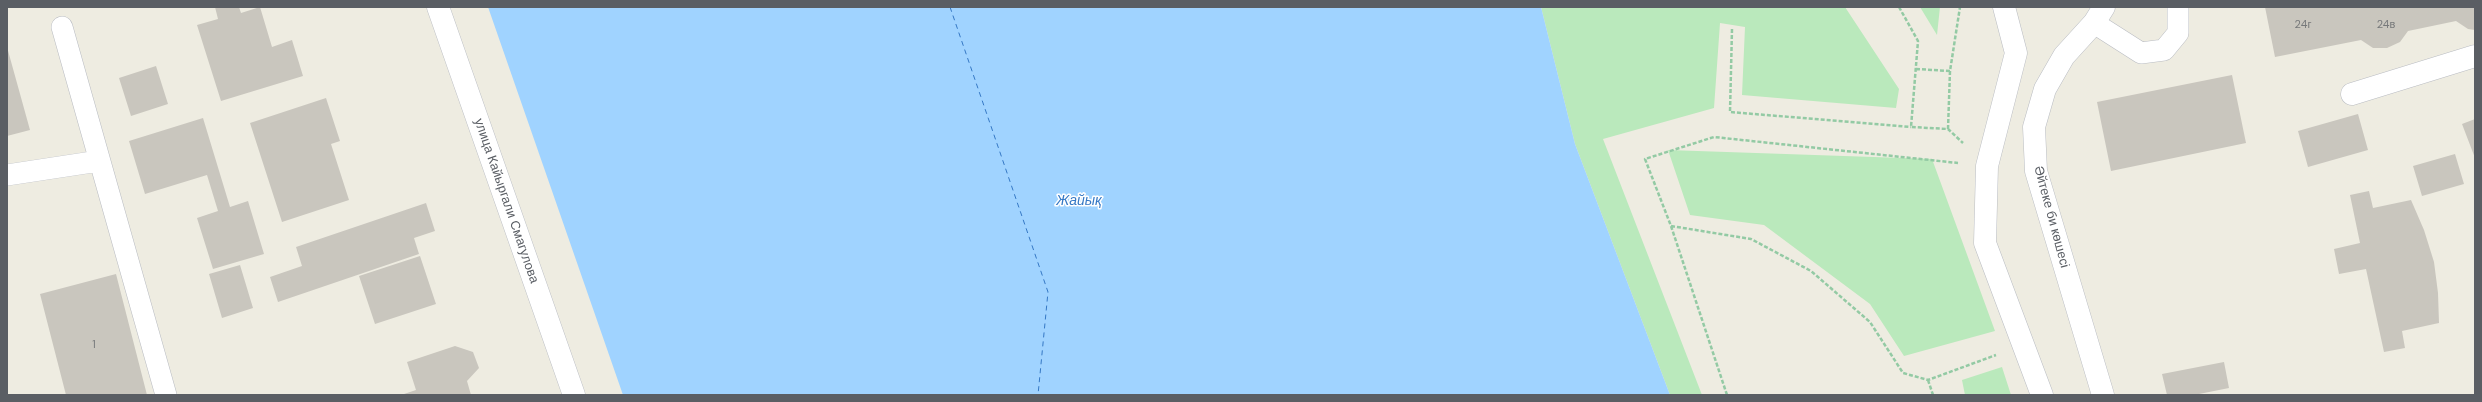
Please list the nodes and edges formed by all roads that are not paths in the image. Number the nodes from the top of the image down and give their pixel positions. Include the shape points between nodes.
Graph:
1 (438, 7) edge
2 (2004, 7) edge
3 (2178, 7) edge
4 (2099, 15) edge
5 (62, 27) dead end
6 (2475, 56) edge
7 (2352, 94) dead end
8 (99, 161) junction
9 (7, 175) edge
10 (166, 395) edge
11 (574, 395) edge
12 (2042, 395) edge
13 (2103, 395) edge

1 - 11 street, улица Кайыргали Смагулова
2 - 12 street via 2016,53 1987,166 1985,244
3 - 4 lane via 2178,33 2164,50 2141,53
4 - 13 street, Әйтеке би көшесі via 2064,56 2045,89 2034,127 2036,171
5 - 8 lane
6 - 7 street
8 - 9 lane
8 - 10 lane

